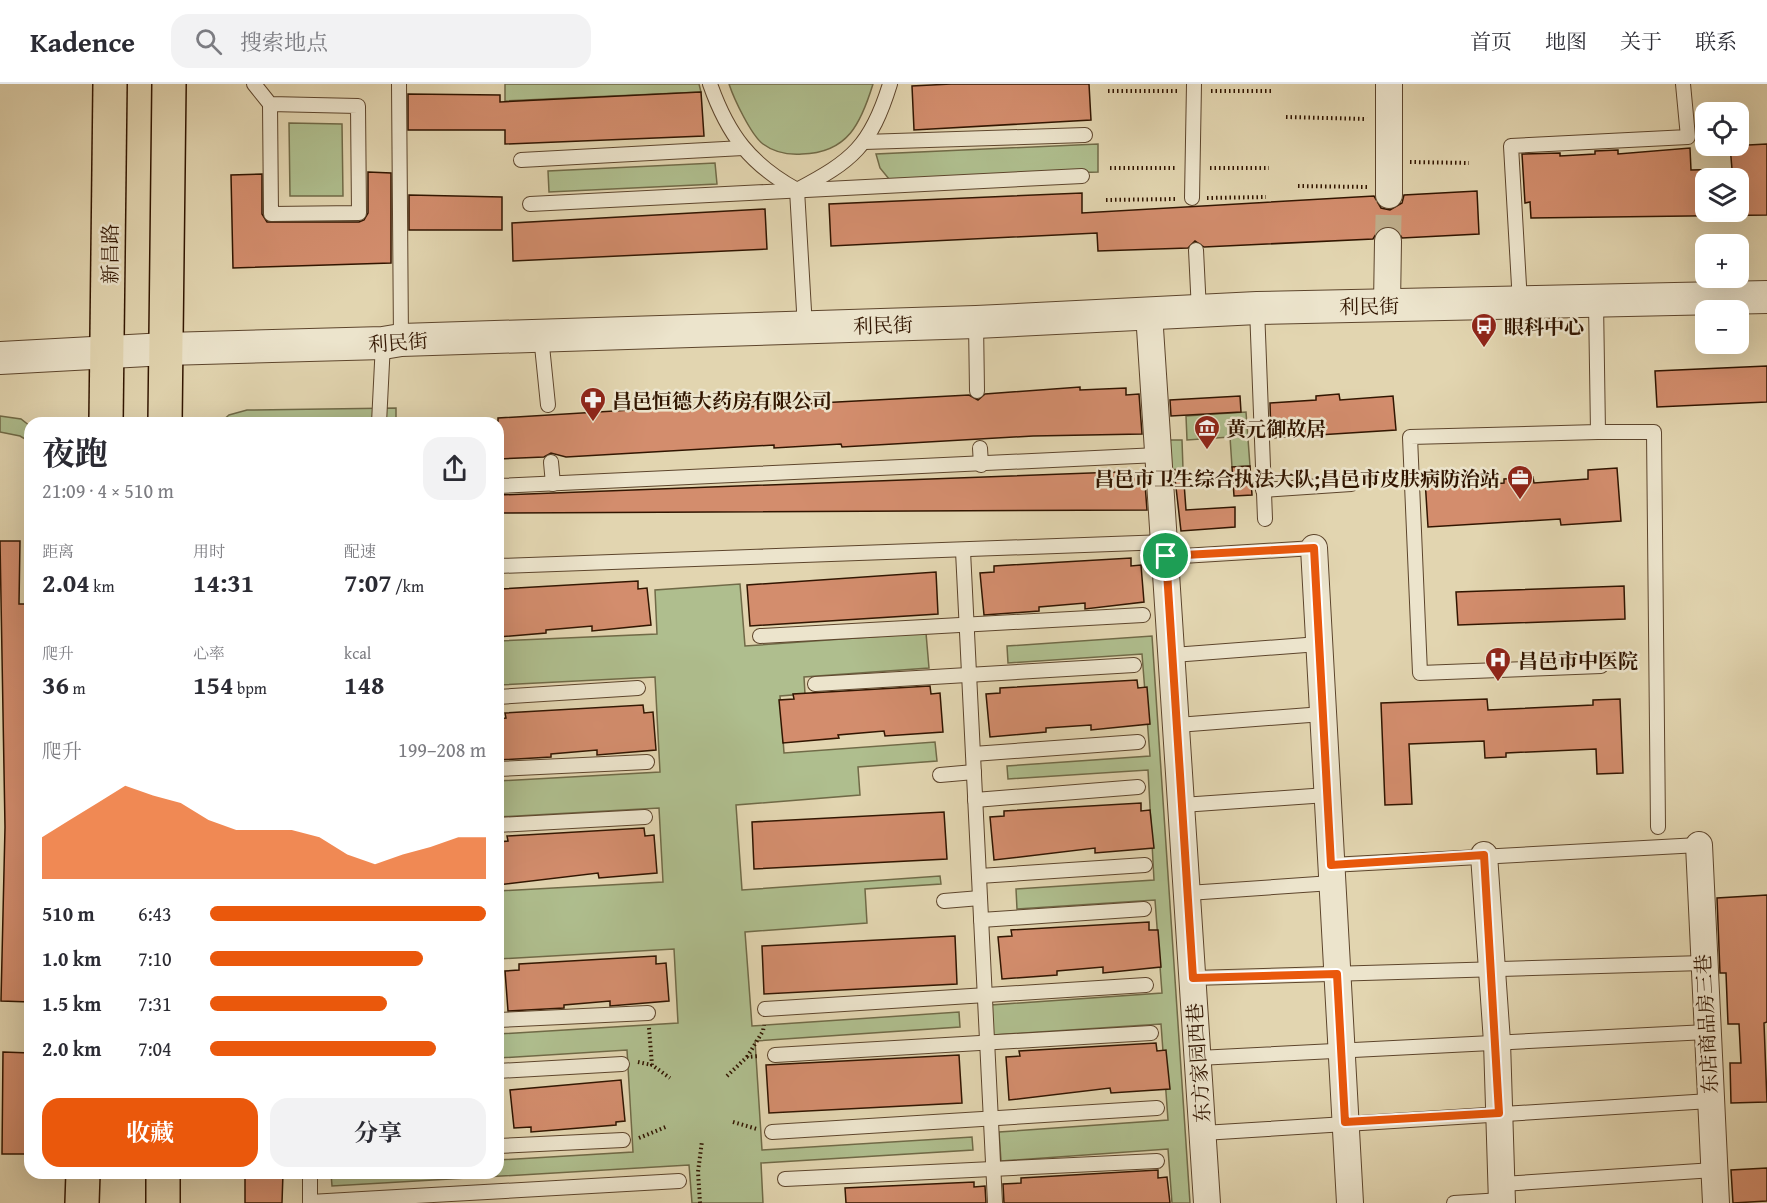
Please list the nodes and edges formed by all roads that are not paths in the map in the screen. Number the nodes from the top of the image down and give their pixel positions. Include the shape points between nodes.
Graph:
1 (110, 84) edge
2 (169, 84) edge
3 (254, 84) edge
4 (399, 84) edge
5 (710, 84) edge
6 (890, 84) edge
7 (1194, 84) edge
8 (1389, 84) edge
9 (1683, 84) edge
10 (270, 104) junction
11 (1085, 135) dead end
12 (864, 142) junction
13 (743, 148) junction
14 (521, 160) dead end
15 (1082, 176) dead end
16 (1389, 181) tunnel mouth
17 (797, 190) junction
18 (1192, 198) dead end
19 (530, 204) dead end
20 (1388, 241) tunnel mouth
21 (1196, 250) dead end
22 (1767, 297) edge
23 (1520, 303) junction
24 (1596, 303) junction
25 (1388, 305) junction
26 (1257, 308) junction
27 (1199, 311) junction
28 (1149, 313) junction
29 (976, 322) junction
30 (805, 328) junction
31 (542, 336) junction
32 (392, 342) junction
33 (166, 349) junction
34 (108, 353) junction
35 (0, 358) edge
36 (977, 391) dead end
37 (548, 405) dead end
38 (106, 417) edge
39 (165, 417) edge
40 (381, 417) edge
41 (1598, 432) junction
42 (980, 448) dead end
43 (1158, 455) junction
44 (551, 462) dead end
45 (981, 465) junction
46 (553, 484) junction
47 (1351, 484) dead end
48 (504, 486) edge
49 (1263, 490) junction
50 (1265, 519) dead end
51 (1314, 548) joint
52 (1166, 549) junction
53 (963, 550) junction
54 (504, 566) edge
55 (1143, 615) dead end
56 (967, 625) junction
57 (760, 636) dead end
58 (1319, 644) junction
59 (1173, 655) junction
60 (1134, 665) dead end
61 (1602, 666) dead end
62 (969, 675) junction
63 (815, 684) dead end
64 (638, 688) dead end
65 (504, 697) edge
66 (1323, 714) junction
67 (1177, 725) junction
68 (1138, 742) dead end
69 (973, 754) junction
70 (646, 762) dead end
71 (504, 769) edge
72 (974, 772) junction
73 (940, 775) dead end
74 (1138, 787) dead end
75 (1327, 795) junction
76 (975, 800) junction
77 (1182, 805) junction
78 (645, 817) dead end
79 (504, 825) edge
80 (1658, 827) dead end
81 (1699, 845) joint
82 (1484, 855) junction
83 (1145, 865) dead end
84 (1332, 874) junction
85 (979, 876) junction
86 (1188, 893) junction
87 (980, 898) junction
88 (944, 901) dead end
89 (1144, 909) dead end
90 (981, 920) junction
91 (1703, 963) junction
92 (1491, 969) junction
93 (1337, 974) junction
94 (1193, 978) junction
95 (1146, 985) dead end
96 (985, 995) junction
97 (765, 1009) road end
98 (648, 1013) road end
99 (504, 1020) edge
100 (1707, 1032) junction
101 (1151, 1033) dead end
102 (987, 1042) junction
103 (1497, 1042) junction
104 (1341, 1050) junction
105 (775, 1055) road end
106 (1198, 1058) junction
107 (622, 1064) dead end
108 (504, 1071) edge
109 (1710, 1101) junction
110 (1157, 1108) dead end
111 (1499, 1113) junction
112 (991, 1119) junction
113 (1345, 1122) junction
114 (772, 1132) dead end
115 (1203, 1133) junction
116 (623, 1140) road end
117 (504, 1146) edge
118 (1157, 1161) dead end
119 (993, 1168) junction
120 (1714, 1170) junction
121 (83, 1179) edge
122 (163, 1179) edge
123 (310, 1179) edge
124 (785, 1179) dead end
125 (679, 1181) dead end
126 (1502, 1196) edge
127 (310, 1202) edge
128 (82, 1203) edge
129 (163, 1203) edge
130 (995, 1203) edge
131 (1208, 1203) edge
132 (1350, 1203) edge
133 (1454, 1203) edge
134 (1716, 1203) edge

1 - 34 main road, 新昌路
2 - 33 main road
3 - 10 lane
4 - 32 lane
5 - 13 lane via 719,110
6 - 12 lane
7 - 18 lane
8 - 16 street
9 - 23 lane via 1688,137 1511,146
10 - 10 lane via 358,106 359,213 271,214
11 - 12 lane
12 - 17 lane via 848,161
13 - 14 lane
13 - 17 lane via 769,175
15 - 17 lane
17 - 19 lane
17 - 30 lane
20 - 25 street
21 - 27 lane
22 - 24 street, 利民街
23 - 24 street, 利民街
23 - 25 street, 利民街
24 - 41 lane
25 - 26 street, 利民街
26 - 27 street, 利民街
26 - 49 lane
27 - 28 street, 利民街
28 - 29 street, 利民街
28 - 43 street, 东方家园西巷
29 - 30 street, 利民街
29 - 36 lane
30 - 31 street, 利民街
31 - 32 street, 利民街
31 - 37 lane
32 - 33 street, 利民街
32 - 40 lane
33 - 34 street, 利民街
33 - 39 main road
34 - 35 street, 利民街
34 - 38 main road, 新昌路
41 - 61 lane via 1410,437 1420,673
41 - 80 lane via 1654,432
42 - 45 lane
43 - 45 lane
43 - 52 street, 东方家园西巷
44 - 46 lane
45 - 46 lane
46 - 48 lane
47 - 49 lane
49 - 50 lane
51 - 52 lane
51 - 58 street
52 - 53 lane
52 - 59 street, 东方家园西巷
53 - 54 lane
53 - 56 lane
55 - 56 lane
56 - 57 lane
56 - 62 lane
58 - 59 lane
58 - 66 street
59 - 67 street, 东方家园西巷
60 - 62 lane
62 - 63 lane
62 - 69 lane
64 - 65 lane
66 - 67 lane
66 - 75 street
67 - 77 street, 东方家园西巷
68 - 69 lane
69 - 72 lane
70 - 71 lane
72 - 73 lane
72 - 76 lane
74 - 76 lane
75 - 77 lane
75 - 84 street
76 - 85 lane
77 - 86 street, 东方家园西巷
78 - 79 lane
81 - 82 lane
81 - 91 street, 东店商品房三巷
82 - 84 lane
82 - 92 street
83 - 85 lane
84 - 86 lane
84 - 93 street
85 - 87 lane
86 - 94 street, 东方家园西巷
87 - 88 lane
87 - 90 lane
89 - 90 lane
90 - 96 lane
91 - 92 lane
91 - 100 street, 东店商品房三巷
92 - 93 lane
92 - 103 street
93 - 94 lane
93 - 104 street
94 - 106 street, 东方家园西巷
95 - 96 lane
96 - 97 lane
96 - 102 lane
98 - 99 lane
100 - 103 lane
100 - 109 street, 东店商品房三巷
101 - 102 lane
102 - 105 lane
102 - 112 lane
103 - 104 lane
103 - 111 street
104 - 106 lane
104 - 113 street
106 - 115 street, 东方家园西巷
107 - 108 lane
109 - 111 lane
109 - 120 street, 东店商品房三巷
110 - 112 lane
111 - 113 lane
111 - 126 street
112 - 114 lane
112 - 119 lane
113 - 115 lane
113 - 132 street
115 - 131 street, 东方家园西巷
116 - 117 lane
118 - 119 lane
119 - 124 lane
119 - 130 lane
120 - 126 lane
120 - 134 street, 东店商品房三巷
121 - 128 main road
122 - 129 main road
123 - 127 lane
125 - 127 lane
126 - 133 lane

